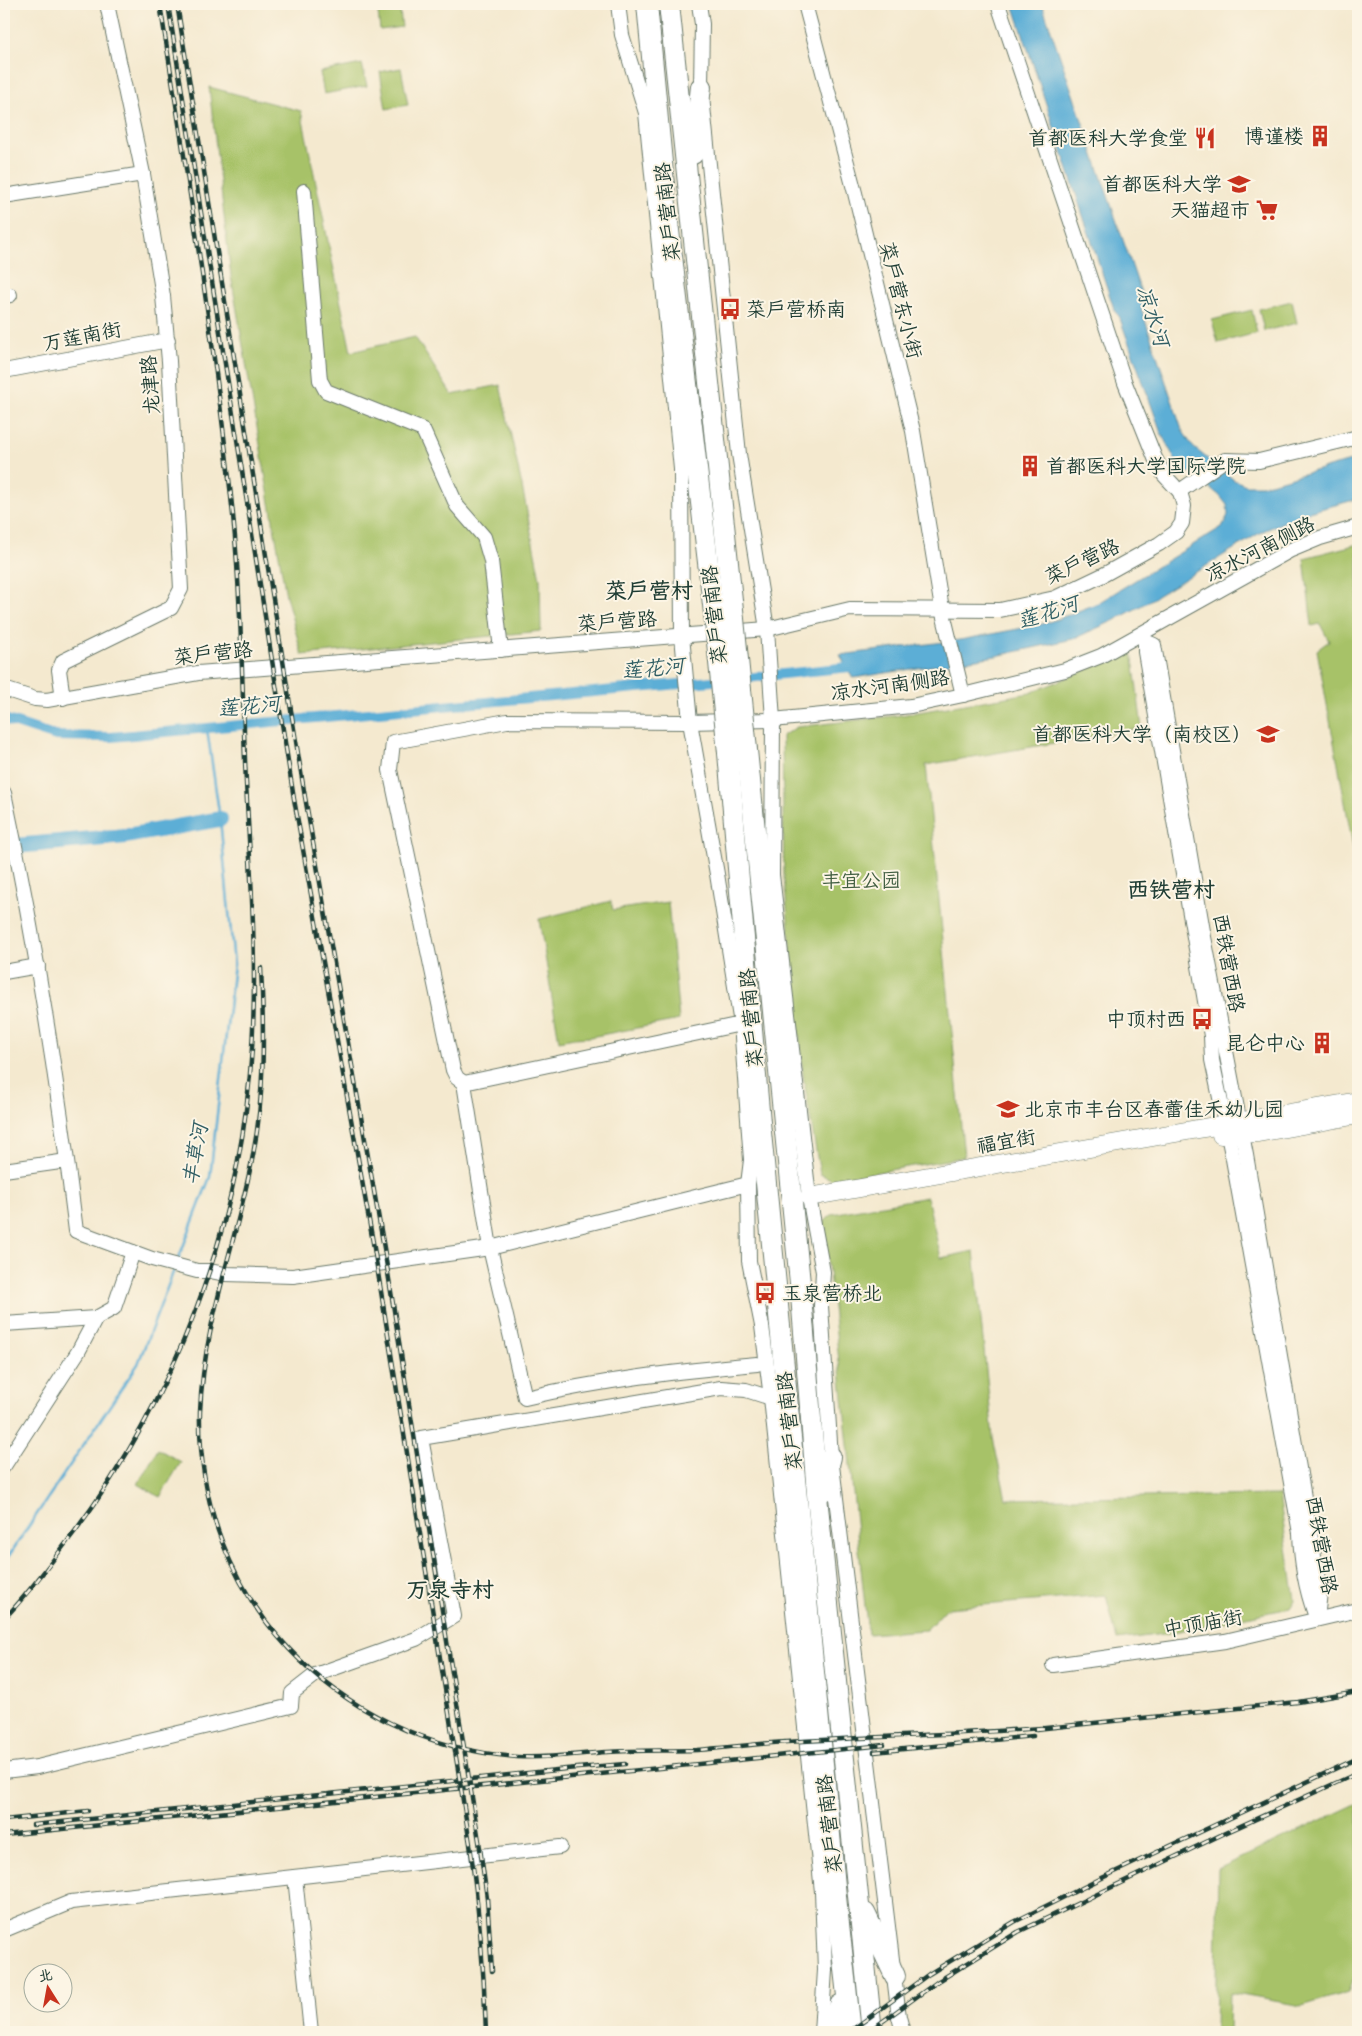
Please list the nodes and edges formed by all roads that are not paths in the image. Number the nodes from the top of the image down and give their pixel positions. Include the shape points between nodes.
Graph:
1 (107, 4) edge
2 (618, 4) edge
3 (647, 4) edge
4 (668, 4) edge
5 (699, 4) edge
6 (804, 4) edge
7 (998, 4) edge
8 (701, 87) junction
9 (646, 113) junction
10 (143, 174) junction
11 (690, 189) junction
12 (304, 191) dead end
13 (4, 196) edge
14 (666, 205) junction
15 (168, 340) junction
16 (4, 371) edge
17 (1358, 436) edge
18 (1182, 490) junction
19 (1358, 527) edge
20 (942, 609) junction
21 (725, 620) junction
22 (767, 629) junction
23 (682, 636) junction
24 (1143, 637) junction
25 (501, 650) junction
26 (4, 689) edge
27 (963, 695) junction
28 (63, 698) junction
29 (773, 720) junction
30 (690, 722) junction
31 (4, 793) edge
32 (38, 966) junction
33 (4, 972) edge
34 (741, 1024) junction
35 (464, 1083) junction
36 (1358, 1101) edge
37 (1358, 1115) edge
38 (760, 1122) junction
39 (1233, 1128) junction
40 (751, 1160) junction
41 (67, 1161) junction
42 (4, 1170) edge
43 (748, 1184) junction
44 (810, 1202) junction
45 (490, 1248) junction
46 (133, 1252) junction
47 (96, 1318) junction
48 (4, 1324) edge
49 (757, 1364) dead end
50 (524, 1398) junction
51 (771, 1398) junction
52 (530, 1420) junction
53 (831, 1457) junction
54 (4, 1466) edge
55 (818, 1506) junction
56 (1358, 1610) edge
57 (1317, 1619) junction
58 (1053, 1665) dead end
59 (4, 1771) edge
60 (560, 1847) dead end
61 (295, 1877) junction
62 (858, 1897) junction
63 (837, 1906) junction
64 (4, 1930) edge
65 (895, 1976) junction
66 (868, 1992) junction
67 (840, 2005) junction
68 (311, 2032) edge
69 (821, 2032) edge
70 (829, 2032) edge
71 (838, 2032) edge
72 (851, 2032) edge
73 (872, 2032) edge
74 (881, 2032) edge
75 (903, 2032) edge

1 - 10 street, 龙津路
2 - 9 street, 菜户营南路 via 622,35
3 - 14 highway, 菜户营南路
4 - 11 highway, 菜户营南路
5 - 8 street via 702,24
6 - 20 street, 菜户营东小街 via 855,193 912,431
7 - 18 street via 1154,458 1164,476
8 - 11 highway
8 - 22 street via 739,454
9 - 14 highway
9 - 23 street, 菜户营南路 via 681,469
10 - 13 street
10 - 15 street, 龙津路
11 - 21 highway, 菜户营南路
12 - 25 street via 320,380 326,391 423,430 457,506 484,537 491,561
14 - 21 highway, 菜户营南路
15 - 16 street, 万莲南街
15 - 28 street, 龙津路 via 181,589 171,608 64,661 59,670
17 - 18 street, bridge via 1259,461 1225,460
18 - 20 street, 菜户营路 via 1182,523 1176,532 1104,575 1055,598 1000,610
19 - 24 street, 凉水河南侧路 via 1291,550
20 - 22 street, 菜户营路 via 850,609
20 - 27 street, 菜户营东小街
21 - 38 highway, 菜户营南路, bridge via 728,753
21 - 55 highway, 菜户营南路, bridge via 747,750 800,1274
22 - 23 street, 菜户营路
22 - 29 street, 菜户营南路
23 - 25 street, 菜户营路
23 - 30 street, 菜户营南路
24 - 27 street, 凉水河南侧路 via 1065,670
24 - 39 street, 西铁营西路 via 1154,645
25 - 28 street, 菜户营路 via 198,673
26 - 28 street, 菜户营路 via 35,699
27 - 29 street, 凉水河南侧路 via 911,706
29 - 30 street, 凉水河南侧路
29 - 44 street, 菜户营南路 via 772,875
30 - 34 street, 菜户营南路
30 - 35 street, 凉水河南侧路 via 507,721 392,742 390,770 451,1061 457,1078
31 - 32 street
32 - 33 street
32 - 41 street
34 - 35 street
34 - 40 street, 菜户营南路
35 - 45 street
36 - 39 main road, 福宜街
37 - 39 main road, 福宜街 via 1258,1133
38 - 40 highway
38 - 63 highway, 菜户营南路
39 - 44 main road, 福宜街 via 1206,1136
39 - 57 street, 西铁营西路 via 1308,1595
40 - 43 street, 菜户营南路
41 - 42 street
41 - 46 street via 76,1231
43 - 45 street
43 - 51 street, 菜户营南路 via 750,1261
44 - 53 street, 菜户营南路 via 823,1272 821,1306
45 - 46 street via 294,1276 197,1271
45 - 50 street
46 - 47 street via 114,1308
47 - 48 street
47 - 54 street via 78,1352
49 - 50 street via 648,1375 564,1388
50 - 52 street
51 - 52 street via 746,1390 721,1388
51 - 69 street, 菜户营南路 via 822,1892 825,1970
52 - 59 street via 421,1438 454,1616 416,1639 315,1675 292,1693 291,1706 37,1767
53 - 55 highway
53 - 65 street, 菜户营南路
55 - 62 highway, 菜户营南路
56 - 57 street, 中顶庙街
57 - 58 street, 中顶庙街 via 1225,1641
60 - 61 street
61 - 64 street via 71,1902
61 - 68 street
62 - 65 highway
62 - 66 highway, 菜户营南路
63 - 67 highway
63 - 72 highway, 菜户营南路
65 - 75 street, 菜户营南路
66 - 73 highway, 菜户营南路
66 - 74 highway
67 - 70 highway
67 - 71 highway

